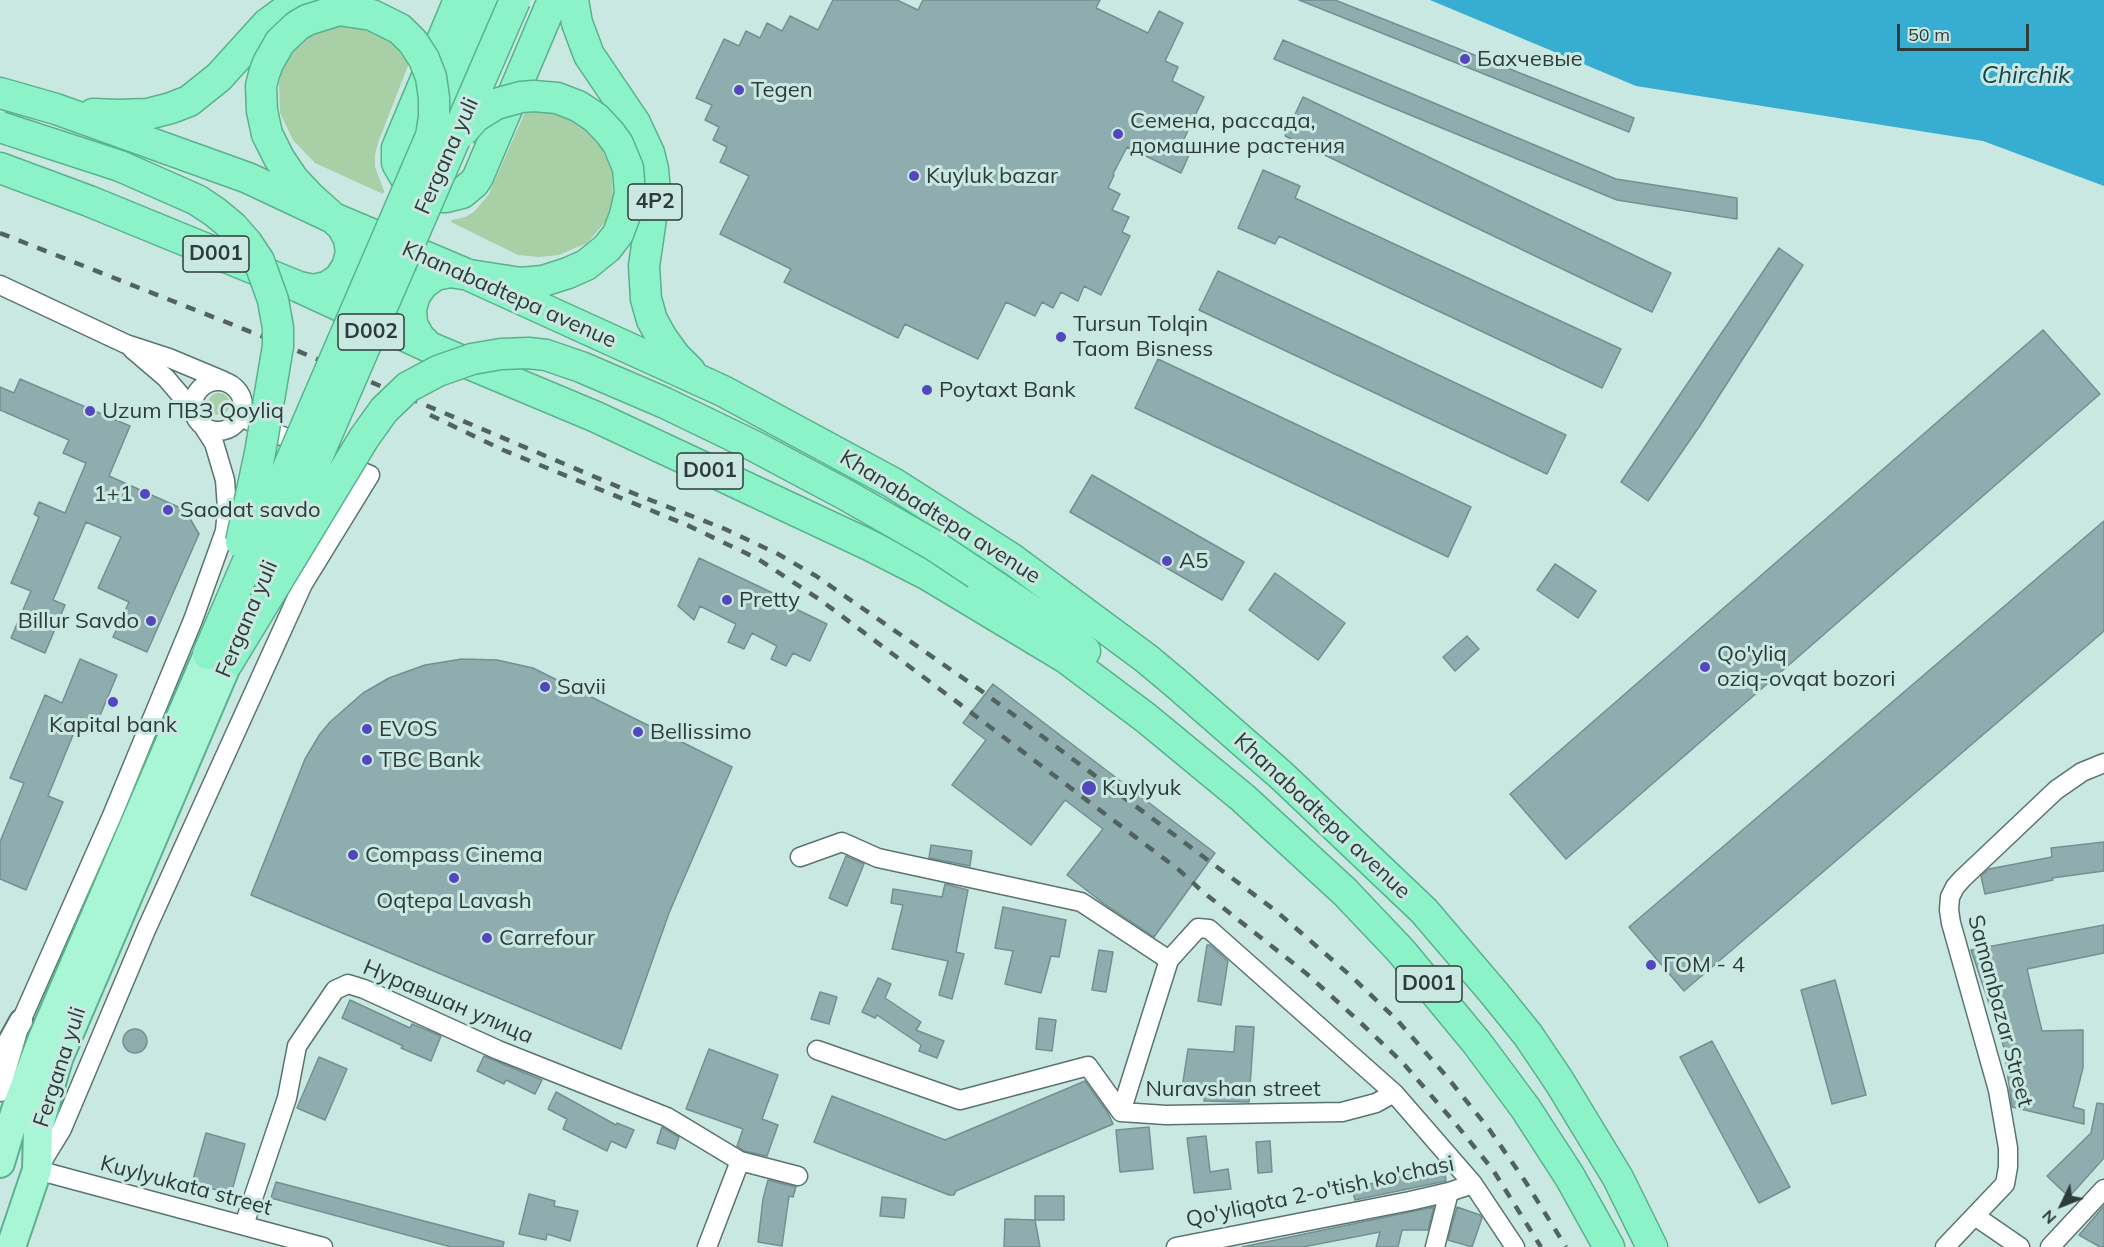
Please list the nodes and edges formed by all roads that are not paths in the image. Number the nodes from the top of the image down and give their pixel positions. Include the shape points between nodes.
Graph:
1 (300, 0) edge
2 (459, 0) edge
3 (490, 0) edge
4 (515, 0) edge
5 (553, 0) edge
6 (573, 0) edge
7 (0, 93) edge
8 (57, 110) junction
9 (0, 127) edge
10 (441, 141) junction
11 (0, 168) edge
12 (331, 217) junction
13 (464, 273) junction
14 (0, 285) edge
15 (299, 287) junction
16 (126, 344) junction
17 (429, 347) junction
18 (224, 381) junction
19 (723, 392) junction
20 (241, 417) junction
21 (198, 418) junction
22 (218, 551) junction
23 (303, 584) junction
24 (217, 659) junction
25 (1200, 761) junction
26 (2104, 763) edge
27 (800, 857) dead end
28 (1169, 960) junction
29 (21, 1021) junction
30 (816, 1050) dead end
31 (0, 1059) edge
32 (0, 1092) edge
33 (1394, 1093) junction
34 (1121, 1112) junction
35 (740, 1161) junction
36 (0, 1163) edge
37 (37, 1170) junction
38 (798, 1176) dead end
39 (1473, 1184) junction
40 (2104, 1189) edge
41 (1449, 1192) junction
42 (1974, 1216) junction
43 (244, 1225) junction
44 (11, 1247) edge
45 (323, 1247) edge
46 (707, 1247) edge
47 (1176, 1247) edge
48 (1435, 1247) edge
49 (1515, 1247) edge
50 (1609, 1247) edge
51 (1652, 1247) edge
52 (1945, 1247) edge
53 (2020, 1247) edge
54 (2050, 1247) edge

1 - 8 highway via 267,24 210,86 184,103 133,115
2 - 5 highway via 397,148 397,163 408,182 438,197 462,193 478,177
3 - 10 highway, Fergana yuli / D002, bridge
4 - 10 highway, Fergana yuli / D002, bridge
6 - 19 highway, 4P2 via 589,55 635,123 653,169 655,202 644,277 652,320 682,364
7 - 8 highway, Khanabadtepa avenue / D001
8 - 12 highway, Khanabadtepa avenue / D001 via 248,178
9 - 24 highway, bridge via 120,166 196,200 232,227 264,271 277,319 277,355
10 - 12 highway, bridge via 424,59 400,29 382,18 339,10 297,26 273,52 261,86 262,111 267,134 279,158 293,179
10 - 13 highway, bridge via 496,104 545,96 588,111 618,144 628,168 628,204 618,234 586,265 543,281 521,283
10 - 24 highway, Fergana yuli / D002, bridge
11 - 15 highway, Khanabadtepa avenue / D001
12 - 13 highway, Khanabadtepa avenue / D001
12 - 15 highway via 349,239 347,267 327,287
13 - 17 highway via 435,275 415,295 412,324
13 - 19 highway, Khanabadtepa avenue / D001
14 - 16 street
15 - 17 highway, Khanabadtepa avenue / D001
16 - 18 street
16 - 21 street via 166,378
17 - 25 highway, Khanabadtepa avenue / D001 via 596,417 927,575 1066,658
18 - 20 street via 242,395
18 - 21 street via 207,383 195,394
19 - 51 highway, Khanabadtepa avenue / D001 via 893,483 1012,559 1147,658 1282,776 1424,911 1521,1027 1589,1129
20 - 21 street via 236,424 219,431
20 - 23 street via 370,475
21 - 22 street via 214,443 225,480 225,531
22 - 23 street via 250,534 274,535 297,558
22 - 29 street via 115,807
23 - 37 street via 146,930 62,1129
24 - 25 highway, bridge via 364,438 402,392 455,364 490,355 546,355 665,403 756,447 935,546 1070,638
24 - 36 main road, Fergana yuli via 43,1038
24 - 37 main road, Fergana yuli via 58,1059 38,1128
25 - 50 highway, Khanabadtepa avenue / D001 via 1345,892 1401,951 1532,1117
26 - 42 street, Samanbazar Street via 2056,790 1962,879 1950,897 1951,923 1998,1090 2008,1148 2005,1184
27 - 28 street via 842,842 878,858 1081,902
28 - 33 street via 1198,928 1209,928
28 - 34 street
29 - 31 street
29 - 32 street
30 - 34 street, Nuravshan street via 960,1100 1088,1066
33 - 34 street, Nuravshan street via 1376,1103 1342,1112
33 - 39 street
35 - 38 street, Нуравшан улица
35 - 43 street, Нуравшан улица via 668,1117 498,1050 348,984 335,990 297,1046 287,1098
35 - 46 street
37 - 43 street, Kuylyukata street
37 - 44 main road, Fergana yuli
39 - 41 street, Qo'yliqota 2-o'tish ko'chasi
39 - 49 street
40 - 54 street
41 - 47 street, Qo'yliqota 2-o'tish ko'chasi
41 - 48 street
42 - 52 street, Samanbazar Street
42 - 53 street
43 - 45 street, Kuylyukata street

